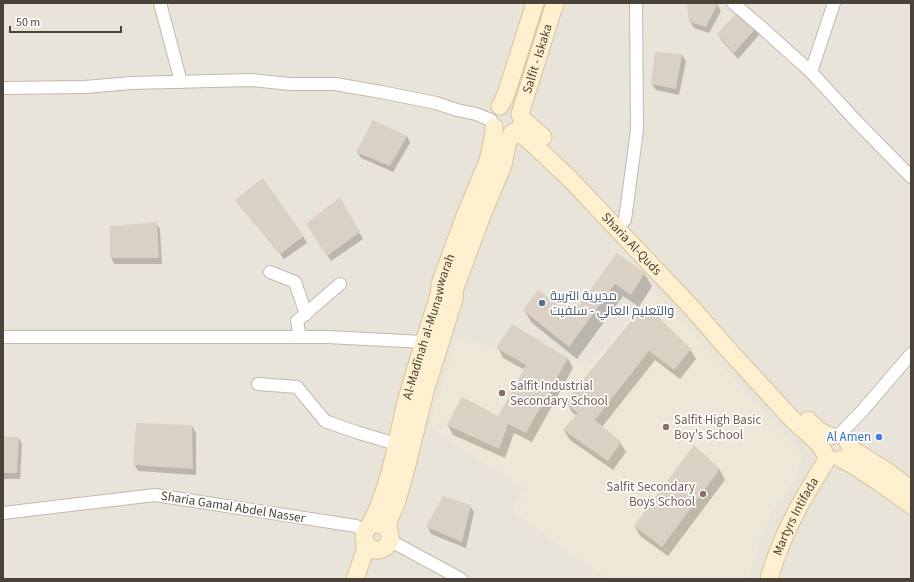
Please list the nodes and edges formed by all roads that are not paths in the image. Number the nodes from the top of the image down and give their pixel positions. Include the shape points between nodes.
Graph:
1 (160, 3) edge
2 (535, 3) edge
3 (555, 3) edge
4 (636, 3) edge
5 (733, 3) edge
6 (834, 3) edge
7 (811, 72) junction
8 (181, 82) junction
9 (3, 88) edge
10 (495, 118) junction
11 (517, 124) junction
12 (911, 177) edge
13 (626, 220) junction
14 (270, 272) dead end
15 (340, 284) dead end
16 (306, 314) junction
17 (3, 337) edge
18 (300, 337) junction
19 (424, 342) junction
20 (911, 354) edge
21 (258, 384) dead end
22 (839, 438) junction
23 (396, 444) junction
24 (831, 456) junction
25 (911, 489) edge
26 (911, 505) edge
27 (3, 513) edge
28 (366, 534) junction
29 (387, 540) junction
30 (355, 579) edge
31 (366, 579) edge
32 (462, 579) edge
33 (769, 579) edge

1 - 8 street
2 - 10 main road, Salfit - Iskaka via 507,91
3 - 11 main road, Salfit - Iskaka
4 - 13 street via 637,130
5 - 7 street
6 - 7 street
7 - 12 street
8 - 9 street
8 - 10 street via 252,80 290,84 335,84
10 - 11 main road via 496,130 501,133 506,134
10 - 11 main road via 508,104 516,108
10 - 19 main road, Al-Madīnah al-Munawwarah via 488,161 442,278
11 - 13 main road, Sharia Al-Quds via 554,146
11 - 24 main road, Sharia Al-Quds via 522,134 570,179 791,418
11 - 29 main road, Al-Madīnah al-Munawwarah via 455,288 402,484 388,525
13 - 22 main road, Sharia Al-Quds via 809,421 825,435
14 - 16 street via 295,282
15 - 16 street
16 - 18 street via 297,321
17 - 18 street
18 - 19 street
19 - 23 main road, Al-Madīnah al-Munawwarah
20 - 22 street
21 - 23 street via 297,387 324,421
22 - 24 main road via 827,439 824,443
22 - 24 main road via 849,447 846,456
22 - 25 main road, Sharia Al-Quds
23 - 28 main road, Al-Madīnah al-Munawwarah via 381,499
24 - 26 main road, Sharia Al-Quds via 851,464
24 - 33 main road, Martyrs Intifada via 812,483 793,518 778,550
27 - 28 street, Sharia Gamal Abdel Nasser via 155,495 356,526
28 - 29 main road via 367,545 374,549 378,549
28 - 29 main road via 372,525 380,524 386,528
28 - 30 main road, Al-Madīnah al-Munawwarah via 365,551
29 - 31 main road, Al-Madīnah al-Munawwarah via 376,555
29 - 32 street

